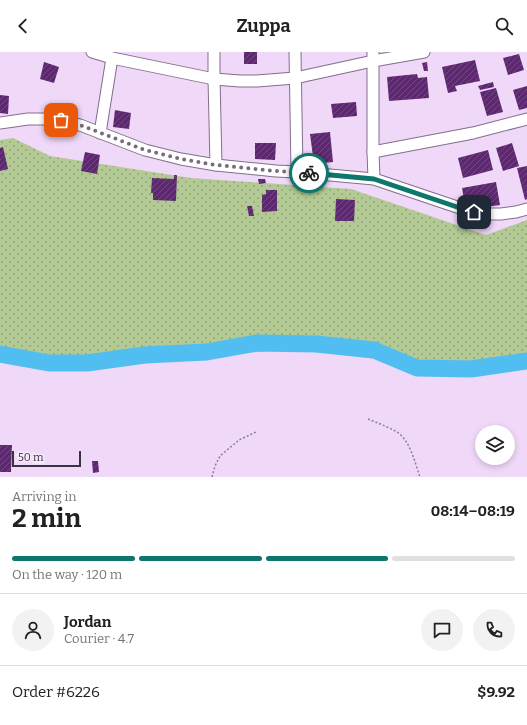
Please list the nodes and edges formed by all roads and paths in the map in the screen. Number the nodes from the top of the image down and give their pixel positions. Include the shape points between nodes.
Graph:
1 (92, 52) edge
2 (214, 52) edge
3 (295, 52) edge
4 (424, 52) edge
5 (373, 57) edge
6 (112, 58) junction
7 (295, 78) junction
8 (214, 79) junction
9 (527, 119) edge
10 (0, 123) edge
11 (100, 133) junction
12 (373, 152) junction
13 (216, 165) junction
14 (297, 172) junction
15 (374, 179) junction
16 (527, 209) edge
17 (368, 419) dead end
18 (256, 432) dead end
19 (212, 477) edge
20 (420, 477) edge

1 - 6 street
2 - 8 street
3 - 7 street
4 - 5 street
5 - 7 street
5 - 12 street
6 - 8 street
6 - 11 street
7 - 8 street via 257,81
7 - 14 street
8 - 13 street
9 - 12 street via 473,134
10 - 11 street via 28,119 55,120 80,125
11 - 13 street via 145,150
12 - 15 street
13 - 14 street
14 - 15 street
15 - 16 street via 460,208 487,214
17 - 20 path via 404,438
18 - 19 path via 239,440 220,456

